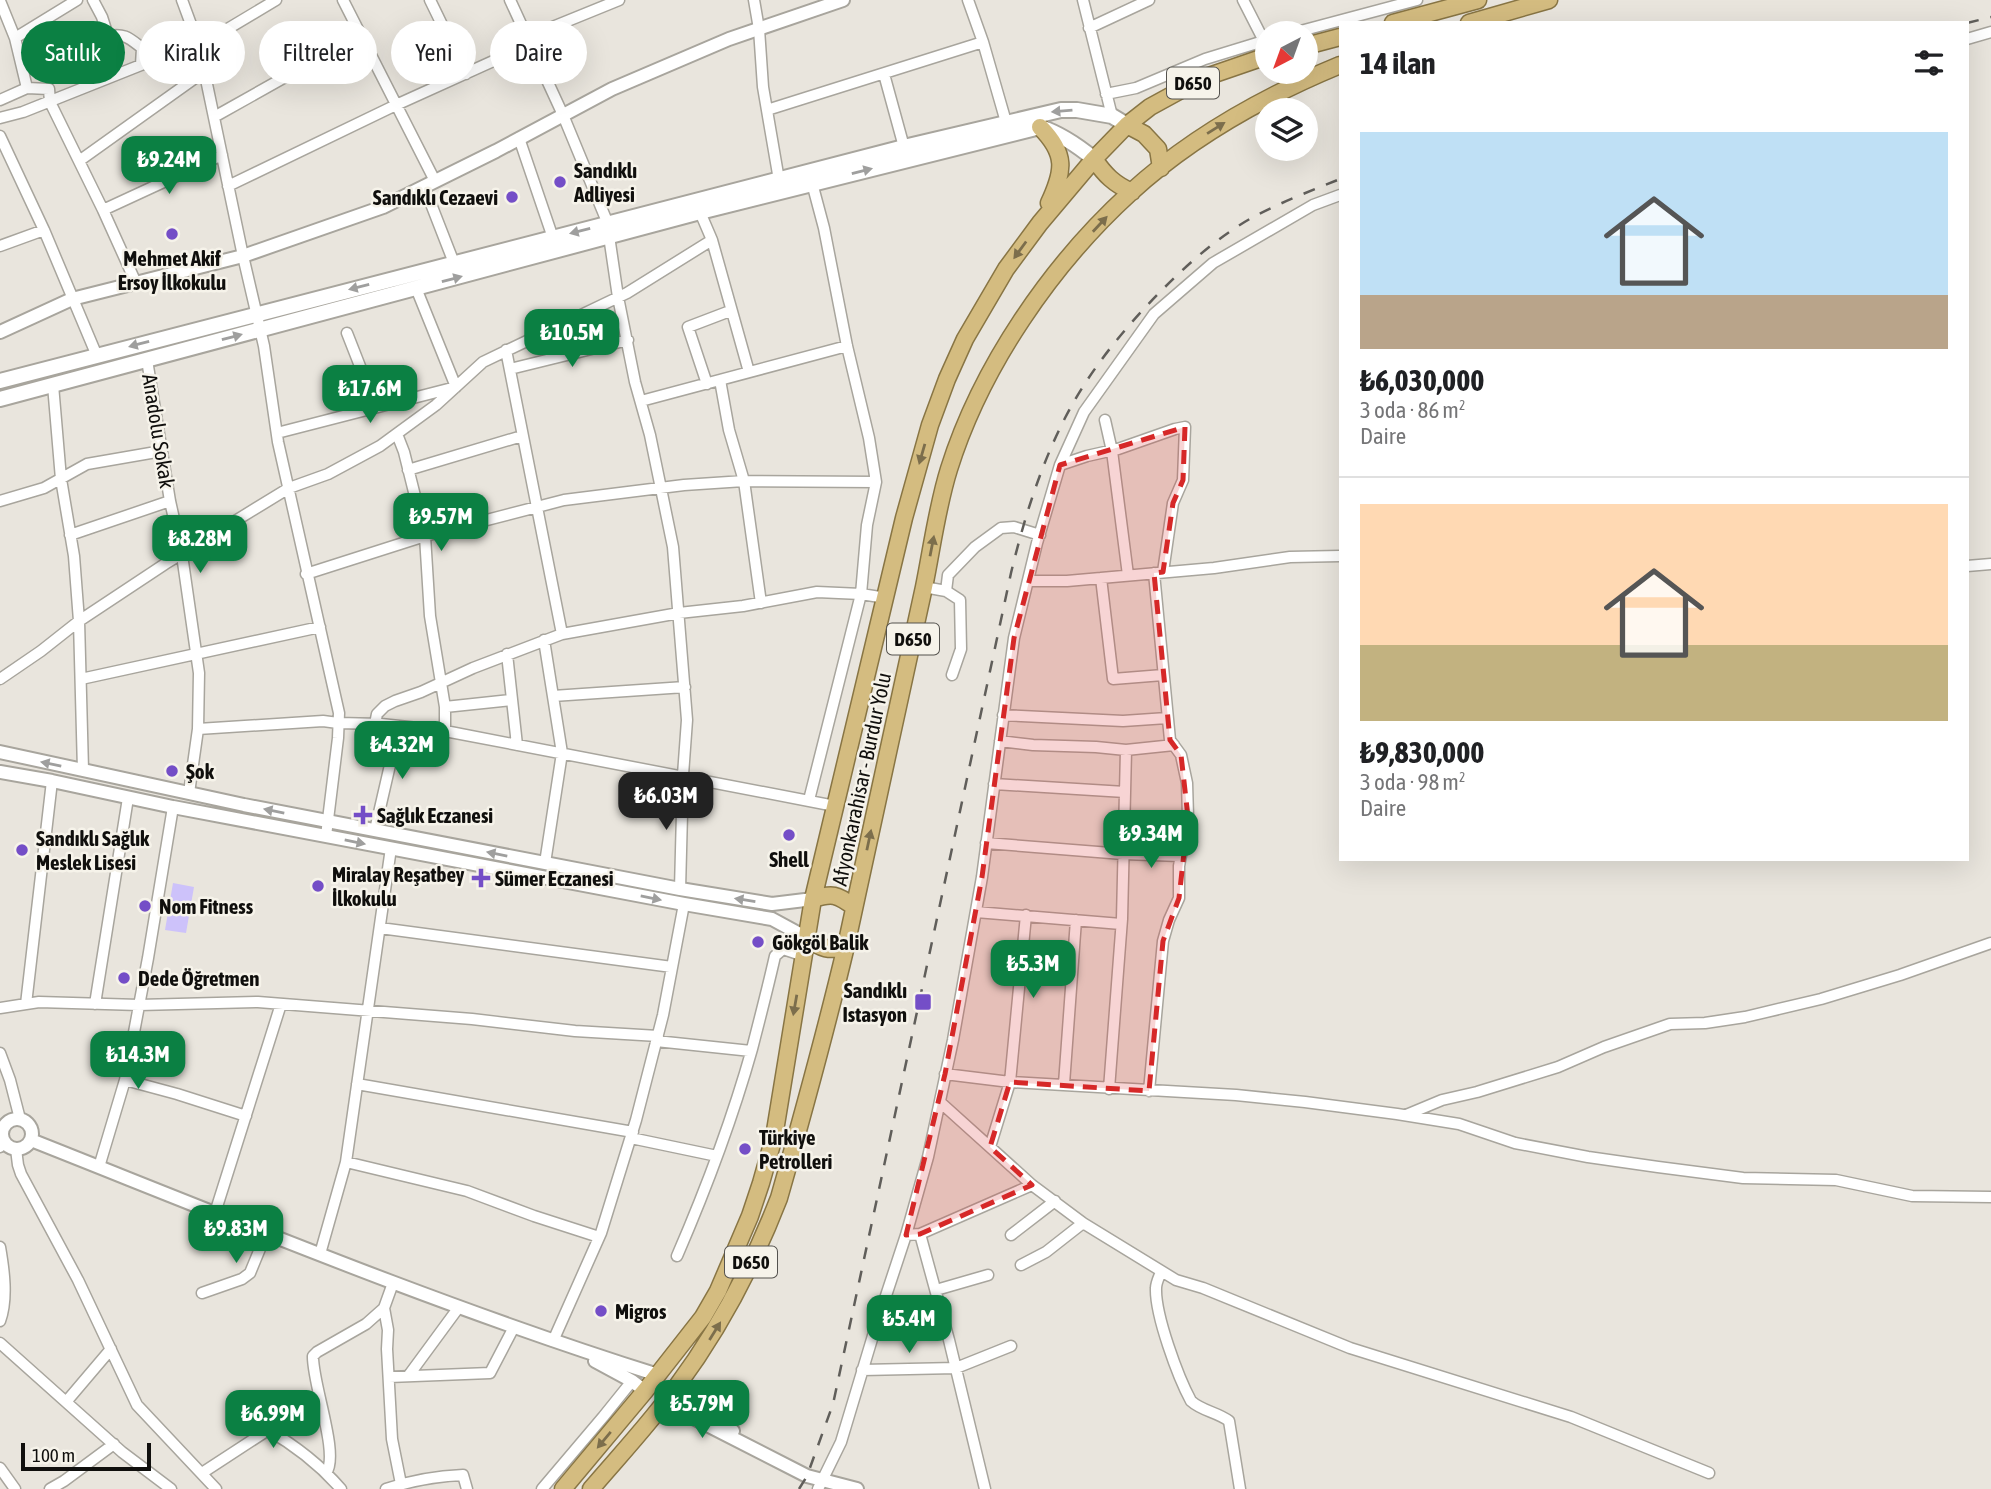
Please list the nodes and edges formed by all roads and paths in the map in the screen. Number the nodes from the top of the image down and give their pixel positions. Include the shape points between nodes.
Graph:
1 (77, 0) edge
2 (93, 0) edge
3 (181, 0) edge
4 (275, 0) edge
5 (343, 0) edge
6 (430, 0) edge
7 (510, 0) edge
8 (619, 0) edge
9 (754, 0) edge
10 (844, 0) edge
11 (968, 0) edge
12 (1083, 0) edge
13 (1149, 0) edge
14 (1243, 0) edge
15 (1417, 0) edge
16 (1478, 0) edge
17 (1549, 0) edge
18 (0, 1) edge
19 (601, 4) edge
20 (189, 21) edge
21 (240, 21) edge
22 (354, 21) edge
23 (440, 21) edge
24 (520, 21) edge
25 (568, 21) edge
26 (1400, 21) edge
27 (1476, 21) edge
28 (1255, 24) edge
29 (1318, 26) edge
30 (1088, 28) junction
31 (759, 29) junction
32 (1991, 33) edge
33 (1339, 37) edge
34 (15, 38) junction
35 (1969, 38) edge
36 (984, 42) junction
37 (1318, 43) edge
38 (139, 46) edge
39 (1255, 48) edge
40 (1255, 52) edge
41 (1339, 65) edge
42 (139, 66) edge
43 (377, 68) edge
44 (884, 74) junction
45 (187, 84) edge
46 (208, 84) edge
47 (272, 84) edge
48 (443, 84) edge
49 (549, 84) edge
50 (27, 88) junction
51 (1106, 94) junction
52 (0, 100) edge
53 (50, 102) junction
54 (396, 105) junction
55 (767, 110) junction
56 (563, 115) junction
57 (1112, 116) junction
58 (214, 117) junction
59 (0, 118) edge
60 (1006, 122) junction
61 (1127, 125) junction
62 (1040, 127) junction
63 (0, 136) edge
64 (519, 138) junction
65 (904, 147) junction
66 (222, 155) junction
67 (1094, 159) junction
68 (79, 161) junction
69 (1161, 168) junction
70 (779, 180) junction
71 (813, 183) junction
72 (430, 184) junction
73 (228, 186) junction
74 (1132, 192) junction
75 (1339, 195) edge
76 (103, 210) junction
77 (700, 212) junction
78 (1040, 223) junction
79 (44, 230) junction
80 (609, 230) junction
81 (553, 237) junction
82 (712, 240) junction
83 (0, 246) edge
84 (243, 256) junction
85 (454, 263) junction
86 (136, 283) junction
87 (416, 288) junction
88 (618, 297) junction
89 (72, 299) junction
90 (730, 311) junction
91 (256, 314) junction
92 (260, 330) junction
93 (0, 332) edge
94 (347, 333) dead end
95 (628, 340) junction
96 (847, 346) junction
97 (506, 351) junction
98 (97, 356) junction
99 (147, 360) junction
100 (510, 369) junction
101 (749, 372) junction
102 (720, 380) junction
103 (0, 381) edge
104 (707, 384) junction
105 (53, 385) junction
106 (456, 387) junction
107 (0, 399) edge
108 (641, 401) junction
109 (376, 407) junction
110 (1105, 420) dead end
111 (276, 433) junction
112 (397, 434) junction
113 (522, 436) junction
114 (162, 451) junction
115 (1112, 451) junction
116 (1060, 465) junction
117 (408, 470) junction
118 (61, 479) junction
119 (744, 481) junction
120 (876, 482) junction
121 (660, 487) junction
122 (289, 488) junction
123 (0, 501) edge
124 (170, 501) junction
125 (536, 507) junction
126 (70, 536) junction
127 (425, 536) junction
128 (1040, 536) junction
129 (182, 555) junction
130 (1339, 556) edge
131 (1991, 564) edge
132 (1969, 566) edge
133 (1158, 572) junction
134 (306, 574) junction
135 (1128, 575) junction
136 (1101, 578) junction
137 (1028, 581) junction
138 (924, 587) junction
139 (946, 591) junction
140 (860, 594) junction
141 (886, 598) junction
142 (761, 603) junction
143 (679, 613) junction
144 (79, 621) junction
145 (320, 627) junction
146 (562, 634) junction
147 (544, 640) junction
148 (196, 654) junction
149 (507, 654) junction
150 (952, 675) dead end
151 (1163, 675) junction
152 (81, 678) junction
153 (0, 679) edge
154 (441, 683) junction
155 (685, 687) junction
156 (553, 696) junction
157 (511, 700) junction
158 (445, 707) junction
159 (1003, 715) junction
160 (1167, 718) junction
161 (338, 723) junction
162 (375, 724) junction
163 (399, 726) junction
164 (198, 729) junction
165 (445, 731) junction
166 (1000, 741) junction
167 (1174, 744) junction
168 (517, 745) junction
169 (1126, 750) junction
170 (0, 752) edge
171 (562, 753) junction
172 (83, 771) junction
173 (0, 772) edge
174 (683, 775) junction
175 (52, 781) junction
176 (994, 784) junction
177 (1125, 792) junction
178 (189, 793) junction
179 (128, 799) junction
180 (809, 800) junction
181 (835, 806) junction
182 (173, 807) junction
183 (328, 821) junction
184 (375, 831) junction
185 (326, 836) junction
186 (986, 843) junction
187 (391, 848) junction
188 (1123, 854) junction
189 (1181, 856) junction
190 (545, 863) junction
191 (680, 889) junction
192 (813, 899) junction
193 (684, 904) junction
194 (854, 907) junction
195 (976, 912) junction
196 (1026, 915) junction
197 (1076, 920) junction
198 (1121, 925) junction
199 (380, 928) junction
200 (807, 938) junction
201 (1991, 943) edge
202 (846, 947) junction
203 (804, 956) junction
204 (672, 967) junction
205 (26, 1004) junction
206 (95, 1004) junction
207 (281, 1004) junction
208 (139, 1005) junction
209 (0, 1008) edge
210 (368, 1011) junction
211 (657, 1038) junction
212 (751, 1051) junction
213 (0, 1053) edge
214 (945, 1074) junction
215 (125, 1080) junction
216 (1010, 1082) junction
217 (357, 1083) junction
218 (1063, 1084) junction
219 (1110, 1089) junction
220 (1149, 1091) junction
221 (940, 1102) junction
222 (1406, 1115) junction
223 (246, 1116) junction
224 (20, 1119) junction
225 (2, 1128) edge
226 (632, 1135) junction
227 (31, 1140) junction
228 (7, 1146) edge
229 (990, 1147) junction
230 (716, 1156) junction
231 (346, 1161) junction
232 (99, 1167) junction
233 (1032, 1185) junction
234 (1991, 1197) edge
235 (1055, 1201) junction
236 (215, 1213) junction
237 (1083, 1223) junction
238 (266, 1234) junction
239 (920, 1234) junction
240 (906, 1235) junction
241 (1011, 1235) dead end
242 (599, 1237) junction
243 (0, 1247) edge
244 (320, 1254) junction
245 (677, 1256) dead end
246 (1021, 1265) dead end
247 (1161, 1272) junction
248 (988, 1275) dead end
249 (393, 1283) junction
250 (936, 1290) junction
251 (202, 1293) dead end
252 (459, 1307) junction
253 (384, 1308) junction
254 (0, 1321) edge
255 (514, 1327) junction
256 (553, 1341) junction
257 (0, 1343) edge
258 (1011, 1346) dead end
259 (570, 1348) junction
260 (111, 1349) junction
261 (956, 1368) junction
262 (862, 1370) junction
263 (409, 1375) junction
264 (658, 1375) junction
265 (388, 1377) junction
266 (632, 1381) junction
267 (676, 1388) junction
268 (645, 1391) junction
269 (66, 1402) junction
270 (664, 1403) junction
271 (114, 1444) junction
272 (755, 1448) junction
273 (0, 1468) edge
274 (202, 1473) junction
275 (326, 1473) junction
276 (1709, 1473) dead end
277 (821, 1484) edge
278 (398, 1486) edge
279 (14, 1489) edge
280 (50, 1489) edge
281 (171, 1489) edge
282 (216, 1489) edge
283 (341, 1489) edge
284 (386, 1489) edge
285 (467, 1489) edge
286 (542, 1489) edge
287 (563, 1489) edge
288 (591, 1489) edge
289 (857, 1489) edge
290 (985, 1489) edge
291 (1240, 1489) edge

1 - 34 street
2 - 38 street via 108,36 119,34
3 - 20 street
4 - 21 street
5 - 22 street
6 - 23 street
7 - 24 street
8 - 19 street
9 - 31 street
10 - 31 street
11 - 36 street
12 - 30 street
13 - 30 street
14 - 28 street
15 - 29 street
16 - 26 highway
17 - 27 highway
18 - 34 street
19 - 25 street
30 - 51 street
31 - 55 street
31 - 56 street via 612,89
32 - 35 street
33 - 37 highway
34 - 50 street
36 - 44 street
36 - 60 street
39 - 51 street via 1205,59 1136,88
40 - 61 highway, Afyonkarahisar - Burdur Yolu / D650 via 1150,107
69 -> 41 highway, Afyonkarahisar - Burdur Yolu / D650 via 1243,111
42 - 53 street
43 - 54 street
44 - 55 street
44 - 65 street
45 - 68 street
46 - 58 street
47 - 58 street
48 - 54 street
49 - 56 street
50 - 52 street
50 - 53 street via 49,89
51 - 57 street
53 - 59 street
53 - 68 street
54 - 72 street
54 - 73 street
55 - 70 street
56 - 64 street
56 - 80 street
57 -> 60 main road via 1061,110
57 - 61 main road
58 - 66 street
60 - 65 main road
61 - 67 highway, Afyonkarahisar - Burdur Yolu / D650
61 - 69 highway via 1158,149
62 - 67 main road via 1079,146
71 -> 62 main road
62 - 78 highway via 1058,150 1060,165 1059,182
63 - 79 street
64 - 72 street
64 - 81 street
65 - 70 main road
66 - 73 street
66 - 76 street
67 - 74 highway via 1117,186
67 - 78 highway, Afyonkarahisar - Burdur Yolu / D650
68 - 76 street
69 - 74 highway, Afyonkarahisar - Burdur Yolu / D650
70 - 80 main road
71 - 77 main road
71 - 96 street
72 - 84 street via 383,207
72 - 85 street
73 - 84 street
138 -> 74 highway, Afyonkarahisar - Burdur Yolu / D650 via 948,471 988,378 1049,282
75 - 116 street via 1313,205 1213,263 1154,314 1084,412
76 - 86 street
77 - 80 main road
77 - 82 street
78 -> 141 highway, Afyonkarahisar - Burdur Yolu / D650 via 1006,269 947,379 916,473
79 - 83 street
79 - 89 street
80 -> 81 main road
87 -> 80 main road
80 - 88 street
81 - 85 main road
82 - 88 street
82 - 90 street
84 - 86 street
84 - 91 street
85 -> 91 main road
86 - 89 street
87 - 92 main road
87 - 106 street
88 - 95 street
88 - 97 street
89 - 93 street
89 - 98 street
90 - 101 street
90 - 104 street via 688,327
91 - 92 street
91 -> 98 main road
99 -> 92 main road
92 - 111 street
94 - 109 street
95 - 100 street
95 - 108 street
96 - 101 street
96 - 120 street
97 - 100 street
97 - 106 street via 483,362
98 - 103 main road
99 - 105 main road
99 - 114 street, Anadolu Sokak
100 - 113 street
101 - 102 street
102 - 104 street
102 - 119 street
104 - 108 street
105 - 107 main road
105 - 118 street
106 - 109 street
106 - 112 street
108 - 121 street
109 - 111 street
110 - 115 street
111 - 122 street
112 - 117 street
112 - 122 street via 328,474
113 - 117 street
113 - 125 street
114 - 118 street via 87,464
114 - 124 street, Anadolu Sokak
115 - 116 street
115 - 133 street via 1185,427 1183,480 1173,503
115 - 135 street
116 - 128 street
117 - 127 street
118 - 123 street
118 - 126 street
119 - 120 street
119 - 121 street
119 - 142 street
120 - 140 street
121 - 125 street
121 - 143 street via 673,547
122 - 129 street
122 - 134 street
124 - 126 street
124 - 129 street, Anadolu Sokak
125 - 127 street
125 - 146 street
126 - 144 street
127 - 134 street
127 - 154 street via 430,616
128 - 137 street
128 - 139 street via 1014,527 1001,528 948,575
129 - 144 street
129 - 148 street, Anadolu Sokak
130 - 133 street
131 - 132 street
133 - 135 street
133 - 151 street
134 - 145 street
135 - 136 street
136 - 137 street
136 - 151 street via 1113,679
137 - 159 street
138 - 139 street
194 -> 138 highway, Afyonkarahisar - Burdur Yolu / D650
139 - 150 street via 960,600 961,649
140 - 141 street
140 - 142 street via 817,592
140 - 180 street
141 - 181 highway, Afyonkarahisar - Burdur Yolu / D650
142 - 143 street
143 - 146 street
143 - 155 street
144 - 152 street
144 - 153 street
145 - 148 street
145 - 161 street
146 - 147 street
147 - 149 street
147 - 156 street
148 - 152 street
148 - 164 street, Anadolu Sokak
149 - 154 street
149 - 157 street
151 - 160 street
152 - 172 street
154 - 158 street
154 - 162 street via 385,706
155 - 156 street
155 - 174 street
156 - 171 street
157 - 158 street
157 - 168 street
158 - 165 street
159 - 160 street via 1123,722
159 - 166 street
160 - 167 street
161 - 162 street
161 - 164 street
161 - 183 street
162 - 163 street
163 - 165 street
163 - 184 street
164 - 178 street, Anadolu Sokak
165 - 168 street
166 - 169 street
166 - 176 street
167 - 169 street
167 - 189 street via 1187,783 1188,817
168 - 171 street
169 - 177 street
172 -> 170 street
171 - 174 street
171 - 190 street
172 - 178 street
173 - 175 street
174 - 180 street
174 - 191 street
175 - 179 street
175 - 205 street
176 - 177 street
176 - 186 street
177 - 188 street
183 -> 178 street
179 - 182 street
179 - 206 street
180 - 181 street
181 - 192 highway, Afyonkarahisar - Burdur Yolu / D650
182 - 185 street
182 - 208 street
183 - 184 street
183 - 185 street
190 -> 184 street
185 -> 187 street
186 - 188 street
186 - 195 street
187 -> 193 street
187 - 199 street
188 - 189 street
188 - 198 street
189 - 220 street via 1179,898 1163,941
190 - 191 street
192 -> 191 street via 772,904
192 - 194 highway via 829,894
192 - 200 highway, Afyonkarahisar - Burdur Yolu / D650
193 - 200 street via 772,919
193 - 204 street
194 - 202 highway, Afyonkarahisar - Burdur Yolu / D650
195 - 196 street
195 - 214 street
196 - 197 street
196 - 216 street
197 - 198 street
197 - 218 street
198 - 219 street
199 - 204 street
199 - 210 street
200 - 202 highway via 831,951
200 - 203 highway, Afyonkarahisar - Burdur Yolu / D650
201 - 222 street via 1821,999 1745,1017 1670,1024 1558,1067
267 -> 202 highway, Afyonkarahisar - Burdur Yolu / D650 via 736,1294 779,1198
203 - 212 street via 783,949 775,956
203 -> 264 highway, Afyonkarahisar - Burdur Yolu / D650 via 774,1137 754,1205 718,1291
204 - 211 street
205 - 206 street
205 - 209 street
206 - 208 street
207 - 208 street
207 - 210 street
207 - 223 street
208 - 215 street
210 - 211 street
210 - 217 street
211 - 212 street
211 - 226 street
212 - 230 street
213 - 224 street
214 - 216 street
214 - 221 street
215 - 223 street
215 - 232 street
216 - 218 street
216 - 229 street
217 - 226 street
217 - 231 street
218 - 219 street
219 - 220 street
220 - 222 street
221 - 229 street
221 - 240 street
222 - 234 street via 1459,1124 1515,1143 1658,1167 1743,1178 1836,1180 1912,1196
223 - 236 street
224 - 225 street
224 - 227 street via 31,1129
225 - 228 street
226 - 230 street
226 - 242 street
227 - 228 street via 25,1147
227 - 232 street
228 - 260 street
229 - 233 street
230 - 245 street
231 - 242 street via 467,1191
231 - 244 street
232 - 236 street
233 - 235 street
233 - 239 street
235 - 237 street
235 - 241 street
236 - 238 street
237 - 246 street
237 - 247 street
238 - 244 street
238 - 251 street via 250,1273
239 - 240 street
239 - 250 street
240 - 262 street
242 - 256 street
243 - 254 street
244 - 249 street
247 - 276 street via 1350,1348 1572,1417
247 - 291 street via 1156,1289 1174,1363 1191,1401 1229,1421
248 - 250 street
249 - 252 street
249 - 253 street
250 - 261 street
252 - 255 street
252 - 263 street
253 - 265 street
253 - 275 street via 313,1356 330,1449
255 - 256 street
255 - 263 street via 490,1373
256 - 259 street
257 - 269 street
258 - 261 street
259 - 264 street
259 - 266 street
260 - 269 street
260 - 274 street via 137,1405
261 - 262 street
261 - 290 street
262 - 277 street via 841,1442
263 - 265 street
264 - 267 highway
264 - 268 highway, Afyonkarahisar - Burdur Yolu / D650
265 - 278 street
266 - 268 street
266 - 286 street
267 - 270 highway, Afyonkarahisar - Burdur Yolu / D650
267 - 272 street
268 - 270 highway
268 -> 287 highway, Afyonkarahisar - Burdur Yolu / D650
269 - 271 street
270 - 272 street
270 - 288 highway, Afyonkarahisar - Burdur Yolu / D650
271 - 280 street
271 - 281 street
272 - 277 street
273 - 279 street
274 - 275 street via 268,1430
274 - 282 street
275 - 283 street
277 - 289 street
278 - 284 street
278 - 285 street via 463,1475

